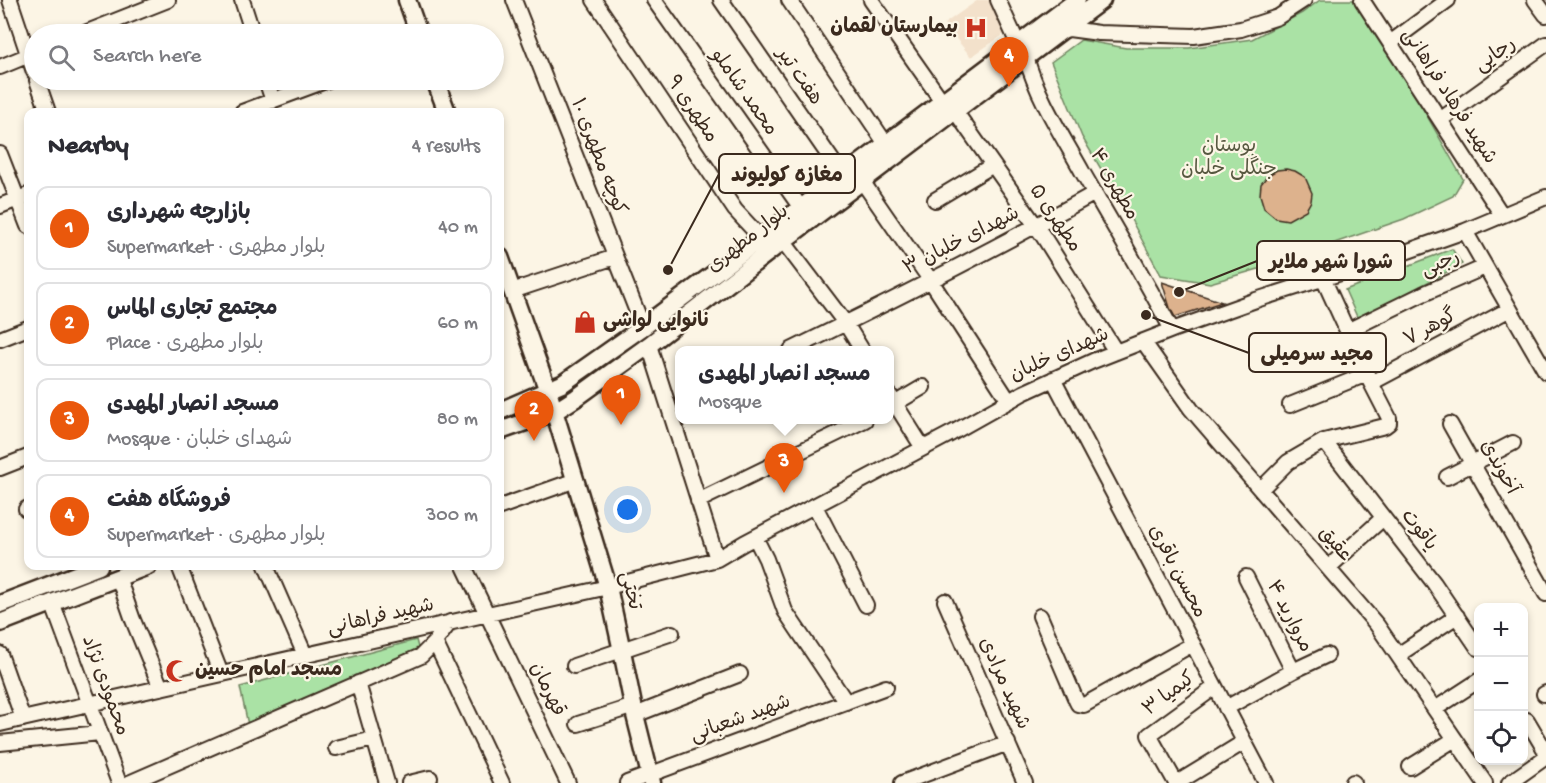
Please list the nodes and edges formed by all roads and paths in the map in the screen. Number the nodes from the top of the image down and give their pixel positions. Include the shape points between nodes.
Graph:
1 (10, 0) edge
2 (168, 0) edge
3 (242, 0) edge
4 (407, 0) edge
5 (514, 0) edge
6 (594, 0) edge
7 (654, 0) edge
8 (721, 0) edge
9 (789, 0) edge
10 (871, 0) edge
11 (998, 0) edge
12 (1077, 0) edge
13 (1102, 0) edge
14 (1304, 0) edge
15 (1362, 0) edge
16 (1448, 0) edge
17 (1535, 0) edge
18 (1546, 15) edge
19 (107, 24) edge
20 (250, 24) edge
21 (415, 24) edge
22 (1060, 31) junction
23 (24, 34) edge
24 (1390, 43) junction
25 (1546, 44) edge
26 (1022, 50) junction
27 (24, 57) edge
28 (0, 67) edge
29 (40, 90) edge
30 (269, 90) edge
31 (302, 90) edge
32 (439, 90) edge
33 (273, 101) junction
34 (949, 106) junction
35 (47, 108) edge
36 (253, 108) edge
37 (446, 108) edge
38 (1440, 120) junction
39 (886, 144) junction
40 (0, 154) edge
41 (993, 165) junction
42 (843, 176) junction
43 (862, 181) junction
44 (1095, 193) junction
45 (23, 197) edge
46 (1546, 197) edge
47 (935, 200) dead end
48 (0, 206) edge
49 (801, 208) junction
50 (1502, 215) junction
51 (1036, 226) junction
52 (1465, 231) junction
53 (761, 238) junction
54 (783, 241) junction
55 (615, 257) junction
56 (1485, 267) junction
57 (504, 271) edge
58 (1323, 278) junction
59 (931, 280) junction
60 (512, 291) junction
61 (1510, 309) junction
62 (846, 324) junction
63 (644, 327) junction
64 (24, 329) edge
65 (1172, 330) junction
66 (1347, 331) junction
67 (0, 339) edge
68 (1143, 341) junction
69 (649, 345) junction
70 (801, 346) edge
71 (859, 346) edge
72 (1116, 352) junction
73 (1546, 372) edge
74 (1369, 378) junction
75 (1053, 379) junction
76 (923, 387) dead end
77 (548, 391) junction
78 (894, 401) edge
79 (1009, 401) junction
80 (1290, 405) dead end
81 (894, 406) edge
82 (674, 408) edge
83 (504, 409) edge
84 (554, 412) junction
85 (678, 424) edge
86 (857, 424) edge
87 (1450, 424) dead end
88 (504, 431) edge
89 (1324, 441) junction
90 (1513, 443) dead end
91 (923, 448) junction
92 (24, 459) edge
93 (1473, 464) junction
94 (0, 468) edge
95 (1447, 477) dead end
96 (576, 480) junction
97 (1261, 489) junction
98 (698, 501) junction
99 (504, 506) edge
100 (815, 506) junction
101 (1383, 518) junction
102 (755, 537) junction
103 (717, 559) junction
104 (1328, 568) junction
105 (89, 570) edge
106 (137, 570) edge
107 (181, 570) edge
108 (268, 570) edge
109 (466, 570) edge
110 (118, 577) junction
111 (1246, 577) dead end
112 (608, 587) junction
113 (1546, 594) edge
114 (945, 601) dead end
115 (52, 602) junction
116 (0, 604) edge
117 (866, 605) dead end
118 (488, 614) junction
119 (1040, 616) dead end
120 (1457, 616) junction
121 (450, 622) junction
122 (0, 623) edge
123 (672, 633) dead end
124 (1474, 641) edge
125 (435, 642) junction
126 (1193, 644) junction
127 (622, 651) junction
128 (0, 654) edge
129 (305, 655) junction
130 (1327, 655) dead end
131 (1398, 655) junction
132 (574, 666) dead end
133 (1293, 671) junction
134 (221, 674) junction
135 (740, 674) dead end
136 (358, 683) junction
137 (1474, 684) edge
138 (886, 687) dead end
139 (1215, 687) junction
140 (161, 688) junction
141 (846, 702) junction
142 (90, 704) junction
143 (1226, 708) junction
144 (1435, 709) junction
145 (634, 711) junction
146 (23, 718) junction
147 (1528, 722) edge
148 (0, 724) edge
149 (578, 724) dead end
150 (100, 734) junction
151 (374, 739) junction
152 (1455, 739) junction
153 (1244, 742) junction
154 (0, 743) edge
155 (1008, 743) junction
156 (336, 748) dead end
157 (1546, 752) edge
158 (1546, 757) edge
159 (1410, 767) dead end
160 (430, 778) dead end
161 (651, 779) edge
162 (118, 783) edge
163 (129, 783) edge
164 (387, 783) edge
165 (409, 783) edge
166 (502, 783) edge
167 (568, 783) edge
168 (627, 783) edge
169 (902, 783) edge
170 (1025, 783) edge
171 (1177, 783) edge
172 (1266, 783) edge
173 (1485, 783) edge
174 (1509, 783) edge

1 - 23 street
2 - 19 street
3 - 20 street
4 - 21 main road
5 - 55 street, کوچه مطهری ۱۰
6 - 53 street, مطهری ۹ via 735,210
7 - 49 street, محمد شاملو
8 - 42 street, هفت تیر
9 - 39 street
10 - 34 street, مطهری ۵
11 - 26 street, مطهری ۴
12 - 26 main road, بلوار مطهری
13 - 22 main road, بلوار مطهری
14 - 22 street via 1278,17 1241,29 1194,36 1099,33 1069,28
15 - 24 street, شهید فرهاد فراهانی
16 - 24 street
17 - 18 street
22 - 26 main road, بلوار مطهری
24 - 38 street, شهید فرهاد فراهانی
25 - 38 street, رجایی
26 - 34 main road, بلوار مطهری
26 - 44 street, مطهری ۴ via 1048,112
27 - 28 street
29 - 35 street
30 - 33 street
31 - 33 street
32 - 37 main road
33 - 36 street
34 - 39 main road, بلوار مطهری
34 - 41 street, مطهری ۵
34 - 43 main road, بلوار مطهری
38 - 50 street, شهید فرهاد فراهانی
39 - 42 main road, بلوار مطهری
40 - 45 street
41 - 47 street
41 - 51 street, مطهری ۵
42 - 49 main road, بلوار مطهری
43 - 54 main road, بلوار مطهری
43 - 59 street
44 - 51 street, شهدای خلبان ۳
44 - 65 street, مطهری ۴
45 - 48 street
46 - 50 street, شهدای خلبان
49 - 53 main road, بلوار مطهری
50 - 52 street, شهدای خلبان
51 - 59 street, شهدای خلبان ۳
51 - 72 street, مطهری ۵
52 - 56 street
52 - 58 street, شهدای خلبان
53 - 63 main road, بلوار مطهری
54 - 62 street
54 - 69 main road, بلوار مطهری
55 - 60 street
55 - 63 street, کوچه مطهری ۱۰
56 - 61 street
56 - 66 street, رجبی
57 - 60 main road, تختی
58 - 65 street, شهدای خلبان
58 - 66 street
59 - 62 street, شهدای خلبان ۳
59 - 79 street
60 - 77 main road, تختی
61 - 73 street
61 - 74 street, گوهر ۷
62 - 70 street, شهدای خلبان ۳
62 - 71 street
63 - 77 main road, بلوار مطهری
64 - 67 street
65 - 68 street, شهدای خلبان
66 - 74 street
68 - 72 street, شهدای خلبان
68 - 97 street, عقیق via 1191,409
69 - 82 street
69 - 84 main road, بلوار مطهری
72 - 75 street, شهدای خلبان
74 - 80 street, گوهر ۷
74 - 89 street via 1389,423
75 - 79 street, شهدای خلبان
75 - 126 street, محسن باقری
76 - 78 street
77 - 83 main road, بلوار مطهری
77 - 84 main road, تختی
79 - 91 street, شهدای خلبان
81 - 91 street
84 - 88 main road, بلوار مطهری
84 - 96 main road, تختی
85 - 98 street
86 - 98 street
87 - 93 street, آخوندی
89 - 97 street via 1288,462
89 - 101 street, یاقوت
90 - 93 street
91 - 100 street, شهدای خلبان
92 - 94 street
93 - 95 street
93 - 113 street, آخوندی
96 - 99 street
96 - 112 main road, تختی
97 - 104 street, عقیق
98 - 103 street
100 - 102 street, شهدای خلبان
100 - 117 street
101 - 104 street
101 - 120 street, یاقوت
102 - 103 street, شهدای خلبان
102 - 141 street via 785,611
103 - 112 street, شهدای خلبان
104 - 131 street, عقیق
105 - 116 main road
106 - 110 main road
107 - 134 street
108 - 129 street
109 - 118 street, قهرمان
110 - 115 main road
110 - 140 street
111 - 133 street, مروارید ۴
112 - 118 street, شهدای خلبان
112 - 127 main road, تختی
114 - 155 street, شهید مرادی
115 - 122 main road
115 - 142 street, محمودی نژاد
118 - 121 street, شهدای خلبان
118 - 167 street, قهرمان
119 - 126 street via 1078,704 1084,705
120 - 124 street, یاقوت
120 - 131 street
121 - 125 street, شهید فراهانی
121 - 129 street, شهید فراهانی
123 - 127 street
125 - 136 street, شهید فراهانی via 421,656
125 - 166 street
126 - 139 street, محسن باقری
127 - 132 street
127 - 145 main road, تختی
128 - 146 street
129 - 134 street, شهید فراهانی
130 - 133 street
131 - 144 street, عقیق
133 - 143 street, مروارید ۴
134 - 140 street, شهید فراهانی
135 - 145 street
136 - 151 street
136 - 163 street, شهید فراهانی
137 - 144 street
138 - 141 street, شهید شعبانی
139 - 143 street, محسن باقری
139 - 171 street, کیمیا ۳ via 1149,735
140 - 142 street, شهید فراهانی
141 - 161 street, شهید شعبانی
142 - 146 street, شهید فراهانی
142 - 150 street, محمودی نژاد
143 - 153 street, محسن باقری
144 - 152 street, عقیق
145 - 149 street
145 - 161 main road, تختی
146 - 148 street, شهید فراهانی
147 - 157 street
150 - 154 street
150 - 162 street, محمودی نژاد
151 - 156 street
151 - 164 street
152 - 159 street
152 - 173 street, عقیق
153 - 171 street
153 - 172 street, محسن باقری
155 - 169 street
155 - 170 street, شهید مرادی
158 - 174 street
160 - 165 street
161 - 168 street, شهید شعبانی

